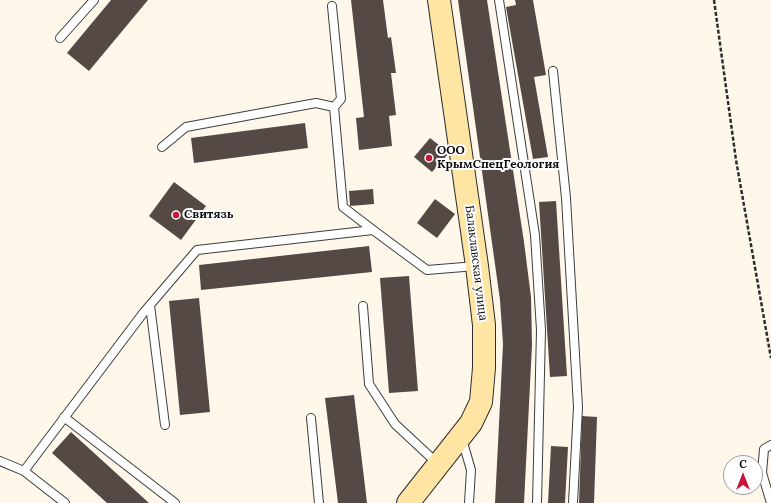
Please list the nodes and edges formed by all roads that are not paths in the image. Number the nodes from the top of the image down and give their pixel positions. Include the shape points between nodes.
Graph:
1 (94, 0) edge
2 (439, 0) edge
3 (499, 0) edge
4 (332, 6) dead end
5 (60, 38) dead end
6 (552, 70) dead end
7 (334, 107) junction
8 (162, 147) dead end
9 (373, 230) junction
10 (477, 266) junction
11 (150, 305) junction
12 (363, 306) dead end
13 (64, 417) junction
14 (311, 418) dead end
15 (165, 425) dead end
16 (461, 437) junction
17 (771, 445) edge
18 (0, 461) edge
19 (438, 465) junction
20 (24, 470) junction
21 (65, 503) edge
22 (175, 503) edge
23 (319, 503) edge
24 (408, 503) edge
25 (469, 503) edge
26 (537, 503) edge
27 (573, 503) edge
28 (771, 503) edge

1 - 5 lane
2 - 10 main road, Балаклавская улица
3 - 26 lane via 535,235 542,330
4 - 7 lane via 341,99
6 - 27 lane via 566,198 578,407
7 - 8 lane via 316,103 186,127
7 - 9 lane via 343,207
9 - 10 lane via 427,270
9 - 11 lane via 197,250
10 - 16 main road, Балаклавская улица via 484,325 484,368 480,402 471,423
11 - 13 lane
11 - 15 lane
12 - 19 lane via 370,384 395,424
13 - 20 lane
13 - 22 lane
14 - 23 lane
16 - 19 main road, Балаклавская улица
16 - 25 lane via 471,470
17 - 28 lane via 764,449 762,473
18 - 20 lane
19 - 24 main road, Балаклавская улица
20 - 21 lane

